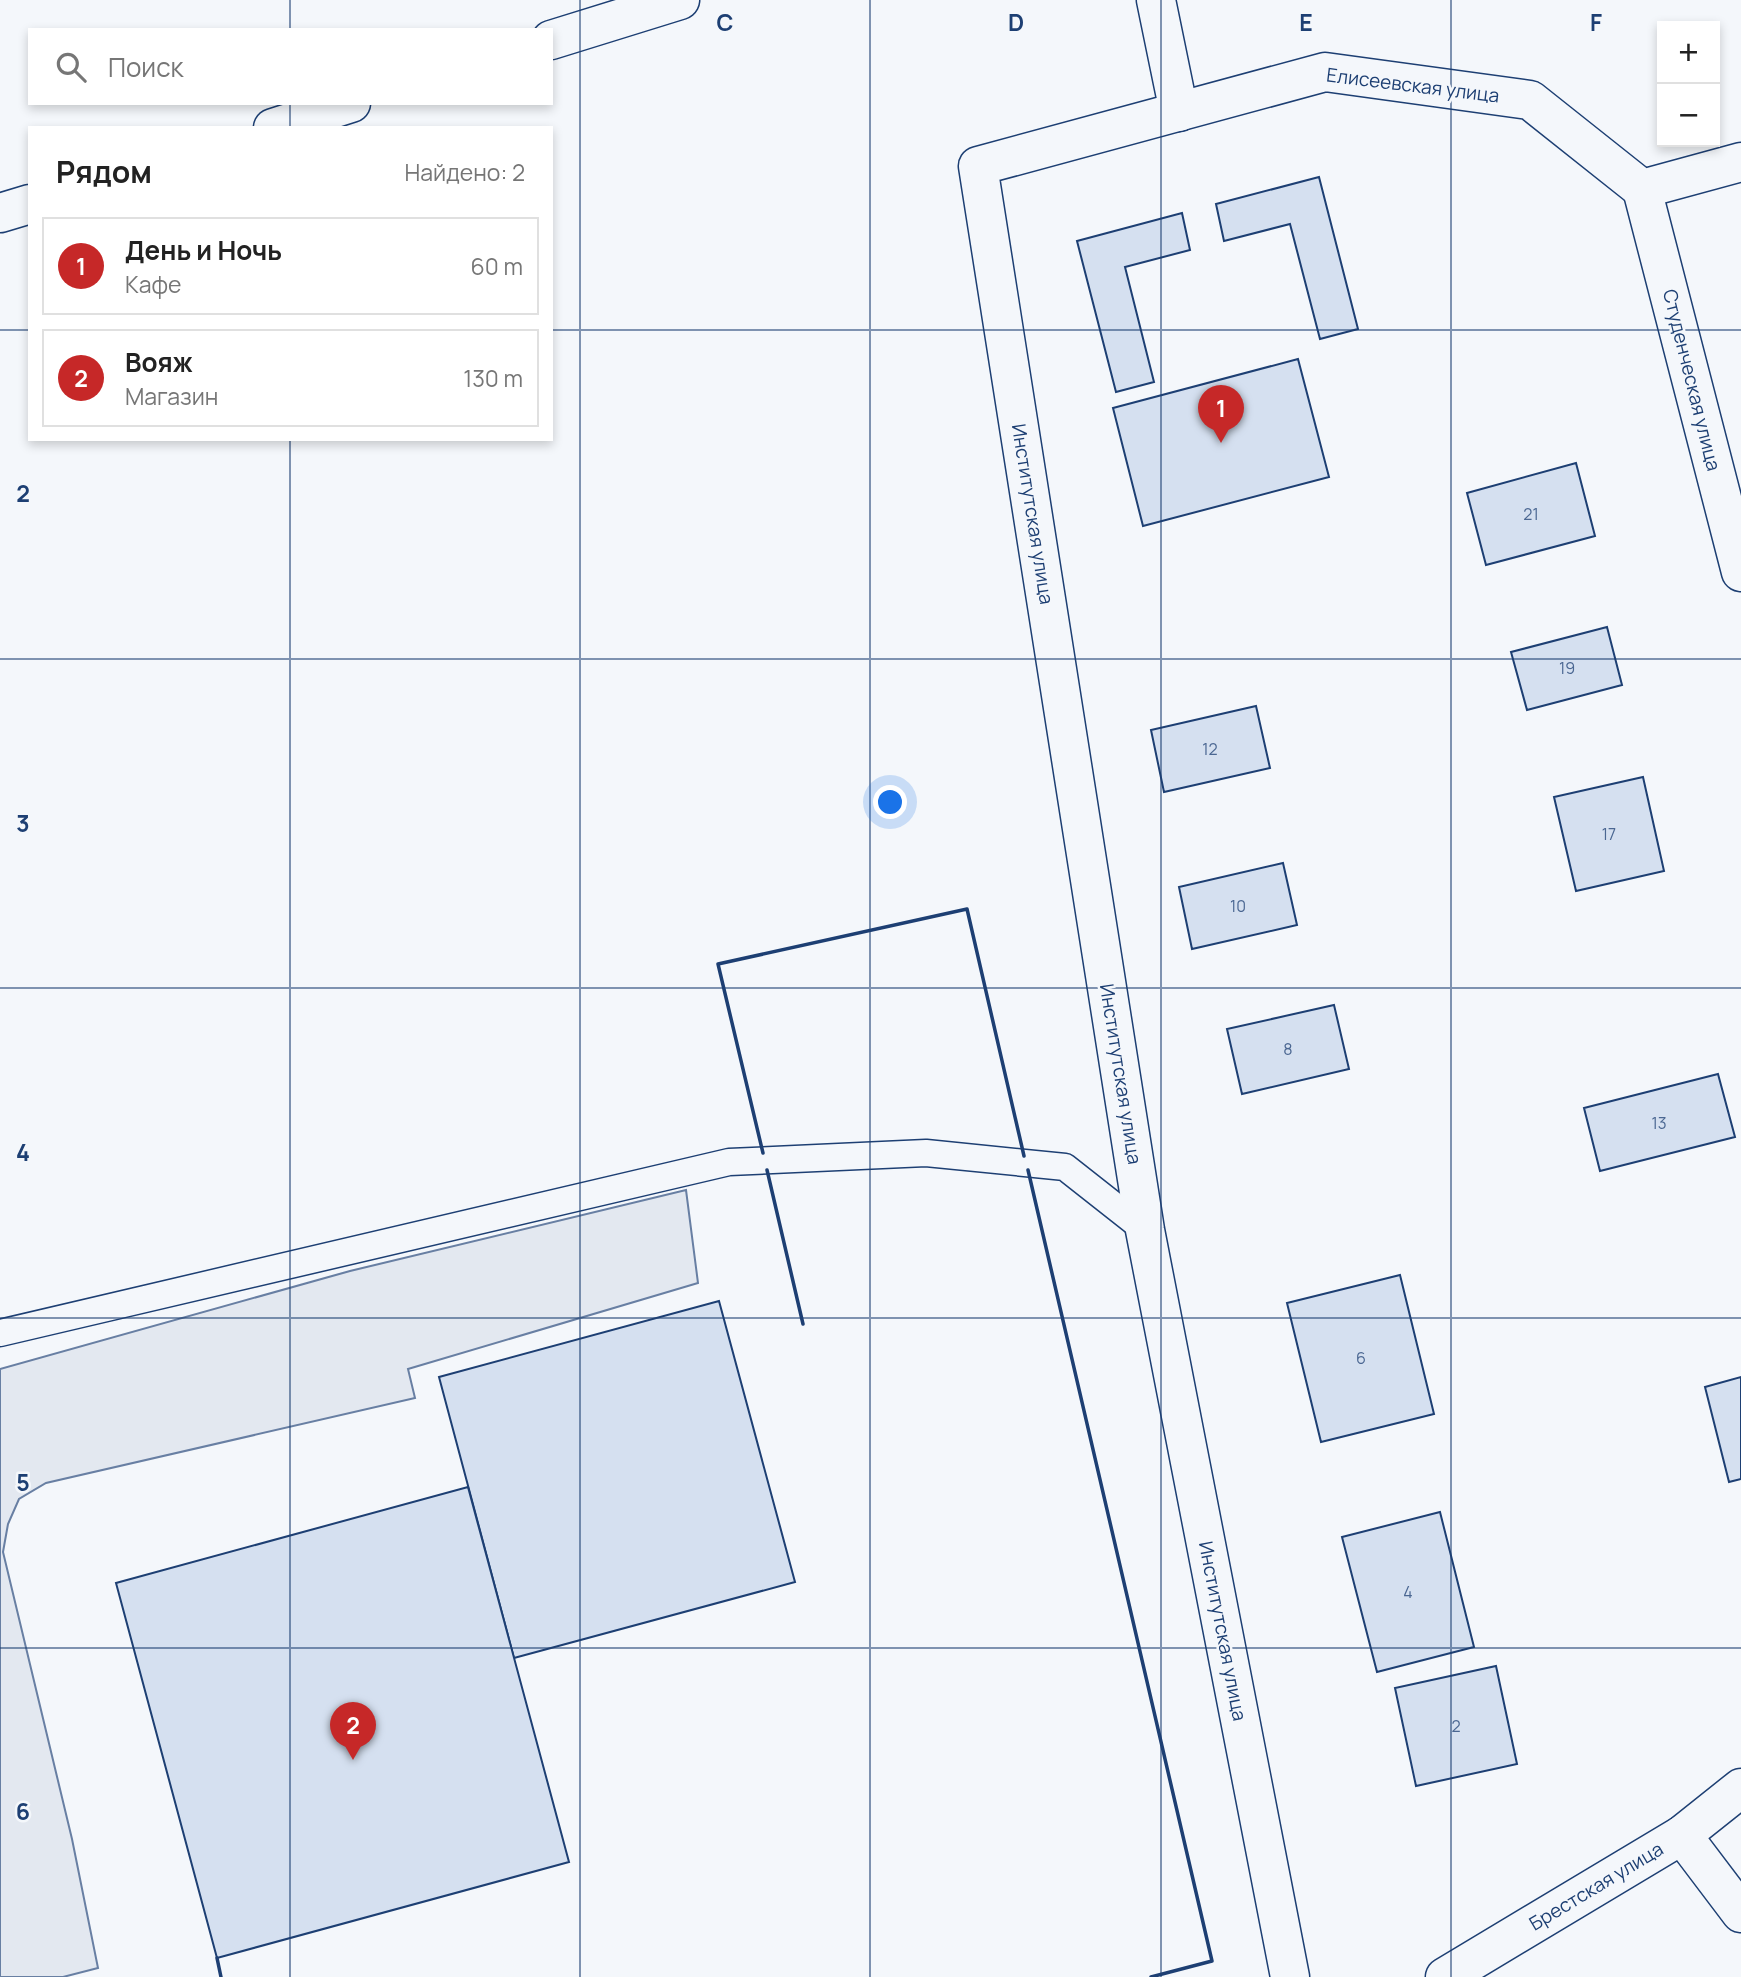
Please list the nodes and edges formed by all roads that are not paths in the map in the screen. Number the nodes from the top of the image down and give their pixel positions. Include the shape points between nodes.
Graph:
1 (680, 0) edge
2 (1156, 0) edge
3 (553, 39) edge
4 (345, 105) edge
5 (1179, 112) junction
6 (279, 126) edge
7 (1741, 162) edge
8 (978, 166) joint
9 (1642, 188) junction
10 (28, 205) edge
11 (0, 214) edge
12 (1741, 572) edge
13 (1145, 1230) junction
14 (0, 1334) edge
15 (1741, 1788) edge
16 (1682, 1835) junction
17 (1741, 1913) edge
18 (1290, 1977) edge
19 (1445, 1977) edge

1 - 3 street
2 - 5 street
4 - 6 street
5 - 8 street, Елисеевская улица
5 - 9 street, Елисеевская улица via 1325,72 1530,100
7 - 9 street
8 - 13 street, Институтская улица
9 - 12 street, Студенческая улица
10 - 11 street
13 - 14 lane via 1065,1167 926,1153 729,1163
13 - 18 street, Институтская улица
15 - 16 street, Брестская улица
16 - 17 street
16 - 19 street, Брестская улица

